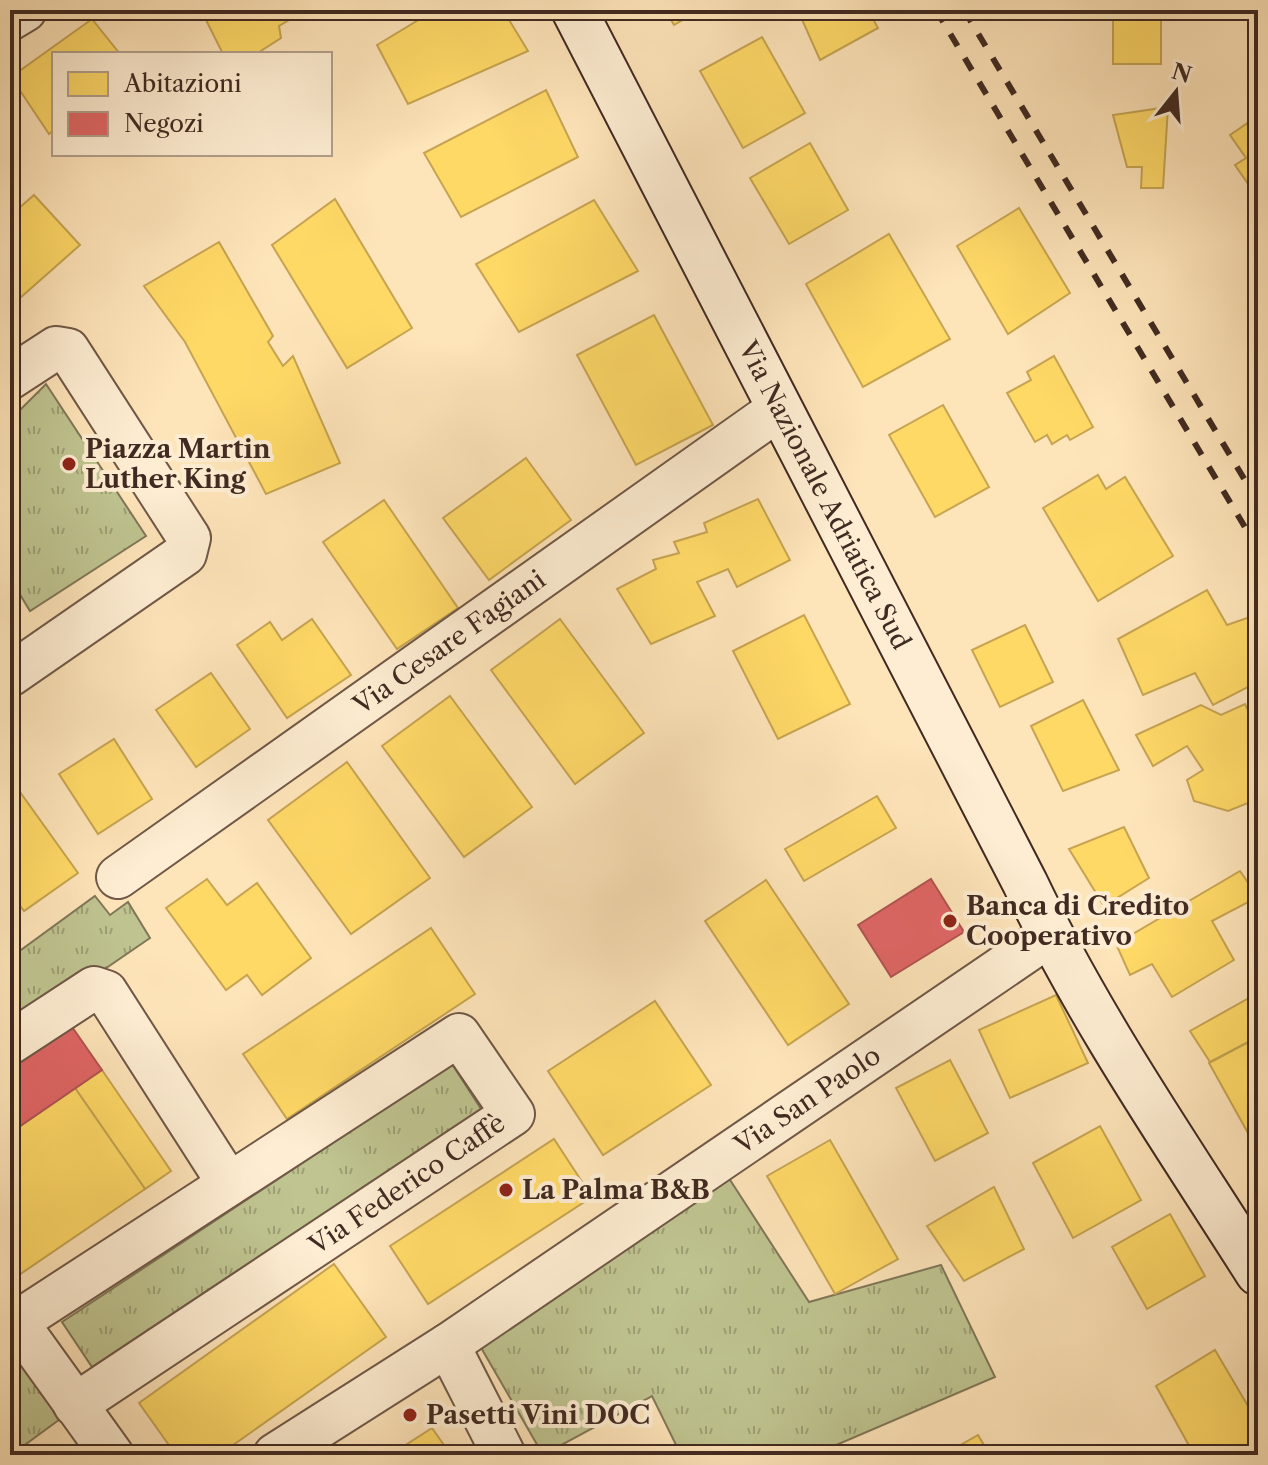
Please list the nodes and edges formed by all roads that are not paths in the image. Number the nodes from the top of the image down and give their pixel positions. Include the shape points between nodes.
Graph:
1 (25, 10) edge
2 (574, 10) edge
3 (10, 19) edge
4 (10, 378) edge
5 (780, 408) junction
6 (15, 660) edge
7 (118, 877) dead end
8 (1050, 935) junction
9 (10, 1043) edge
10 (229, 1184) junction
11 (1258, 1273) edge
12 (13, 1318) edge
13 (448, 1345) junction
14 (75, 1405) junction
15 (112, 1455) edge
16 (275, 1455) edge
17 (504, 1455) edge

1 - 3 street
2 - 5 main road, Via Nazionale Adriatica Sud
4 - 6 street via 56,348 68,350 189,538 185,554
5 - 7 street, Via Cesare Fagiani
5 - 8 main road, Via Nazionale Adriatica Sud
8 - 11 main road, Via Nazionale Adriatica Sud
8 - 13 street, Via San Paolo
9 - 10 street via 94,988 106,992
10 - 12 street, Via Federico Caffè
10 - 14 street, Via Federico Caffè via 459,1035 513,1114
12 - 14 street, Via Federico Caffè
13 - 16 street, Via San Paolo
13 - 17 street
14 - 15 street, Via Federico Caffè

